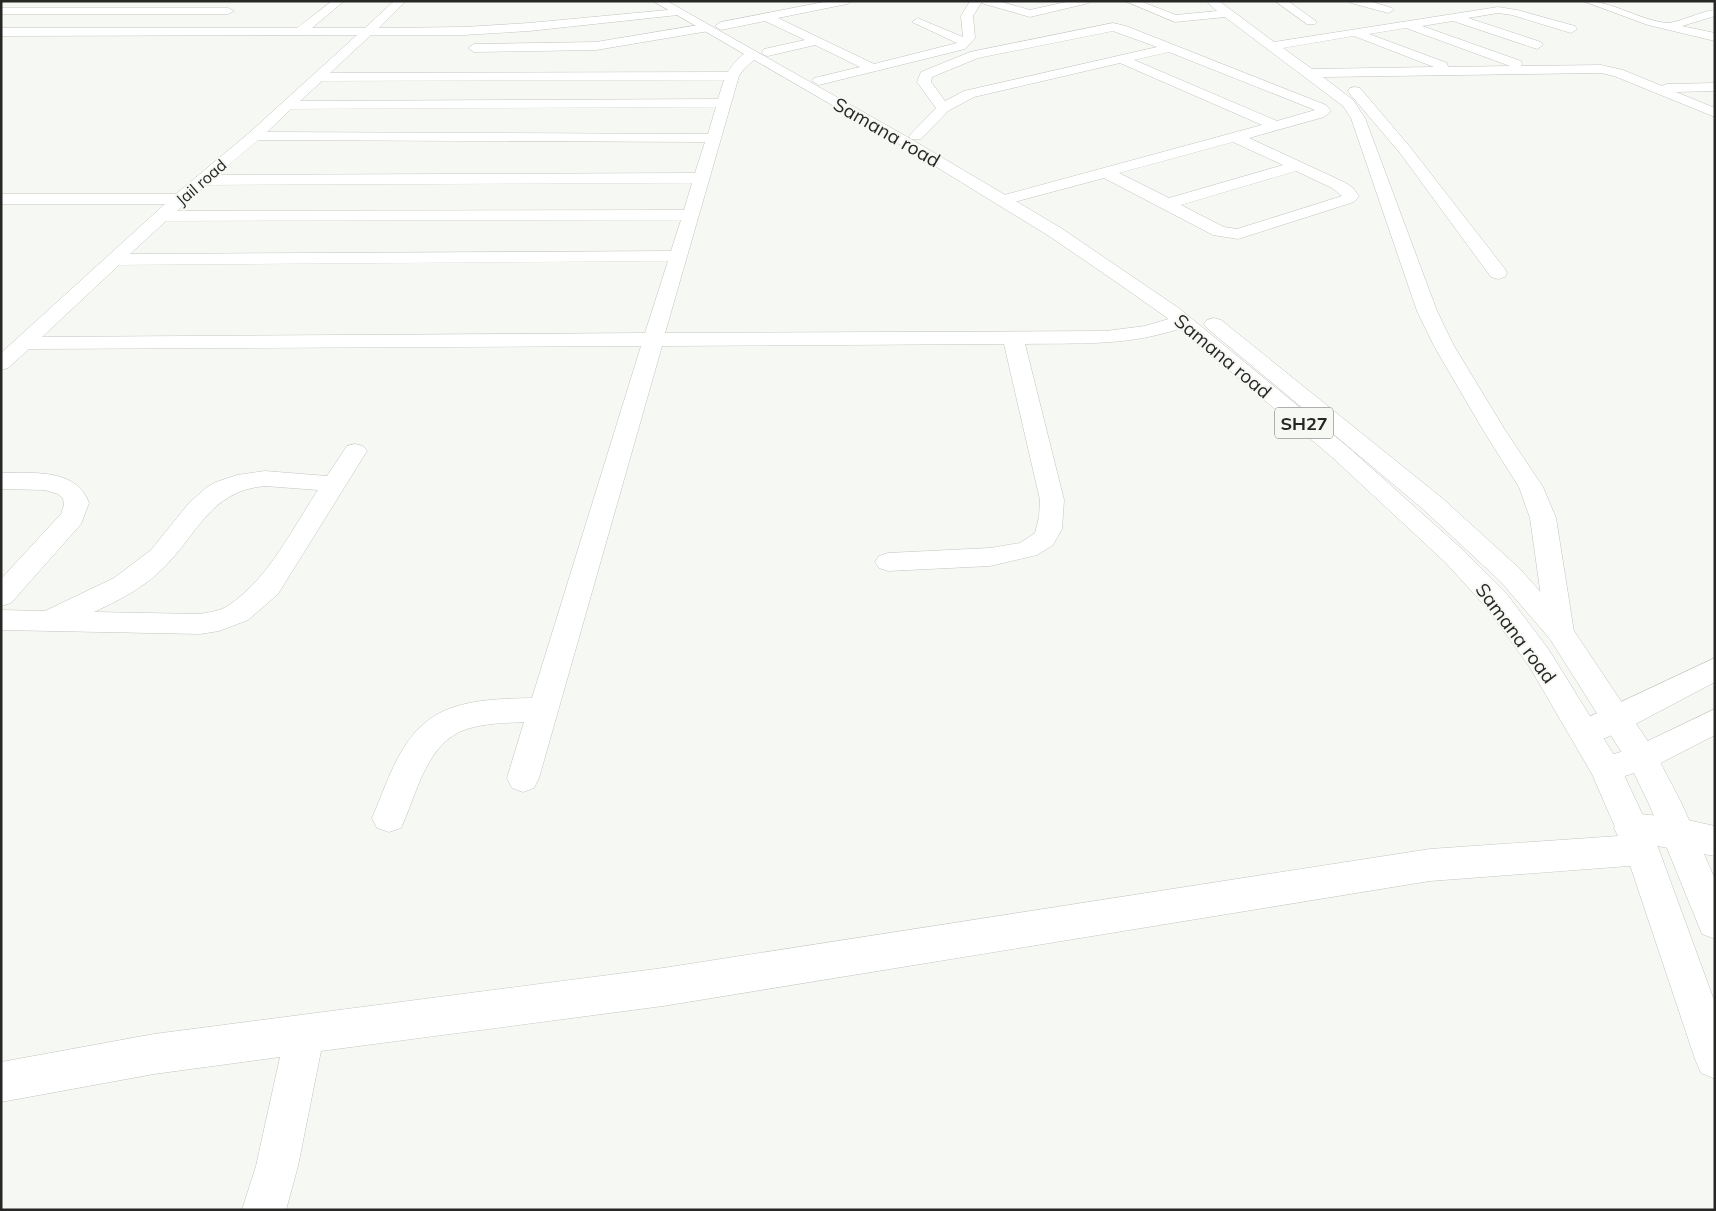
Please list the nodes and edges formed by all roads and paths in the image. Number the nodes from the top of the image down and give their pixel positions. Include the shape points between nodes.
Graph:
1 (67, 1) edge
2 (339, 1) edge
3 (401, 1) edge
4 (847, 1) edge
5 (976, 1) edge
6 (1085, 1) edge
7 (1130, 1) edge
8 (1280, 1) edge
9 (1355, 1) edge
10 (1588, 1) edge
11 (989, 2) edge
12 (1170, 2) dead end
13 (1457, 3) dead end
14 (674, 4) edge
15 (1142, 6) junction
16 (1217, 6) edge
17 (593, 8) dead end
18 (1, 11) edge
19 (50, 11) junction
20 (1489, 11) junction
21 (1027, 13) junction
22 (1715, 13) edge
23 (1359, 14) dead end
24 (766, 17) junction
25 (1452, 17) junction
26 (586, 21) junction
27 (918, 22) dead end
28 (1293, 24) dead end
29 (1407, 24) junction
30 (1025, 26) dead end
31 (713, 27) junction
32 (1668, 27) junction
33 (1571, 29) dead end
34 (300, 31) junction
35 (367, 31) junction
36 (5, 32) edge
37 (195, 32) junction
38 (1355, 33) junction
39 (1263, 35) junction
40 (1715, 38) edge
41 (972, 39) junction
42 (817, 41) junction
43 (1301, 41) junction
44 (1537, 45) dead end
45 (571, 47) junction
46 (464, 48) dead end
47 (1171, 48) junction
48 (348, 49) junction
49 (367, 49) dead end
50 (1318, 49) dead end
51 (760, 54) junction
52 (1121, 59) junction
53 (1342, 67) junction
54 (873, 68) junction
55 (1532, 69) junction
56 (1455, 71) junction
57 (1311, 73) junction
58 (572, 76) junction
59 (732, 76) junction
60 (318, 77) junction
61 (819, 80) junction
62 (1656, 88) junction
63 (1712, 88) edge
64 (724, 103) junction
65 (552, 104) junction
66 (288, 105) junction
67 (943, 108) junction
68 (1715, 113) edge
69 (1276, 126) junction
70 (254, 136) junction
71 (916, 136) junction
72 (1235, 137) junction
73 (714, 138) junction
74 (531, 139) junction
75 (1297, 166) junction
76 (1105, 172) junction
77 (702, 178) junction
78 (506, 179) junction
79 (204, 180) junction
80 (1012, 198) junction
81 (1, 199) edge
82 (180, 199) junction
83 (1167, 204) junction
84 (690, 215) junction
85 (162, 216) junction
86 (678, 256) junction
87 (115, 260) junction
88 (1498, 273) dead end
89 (1182, 322) junction
90 (1013, 338) junction
91 (654, 339) junction
92 (25, 343) junction
93 (1, 364) edge
94 (355, 451) dead end
95 (1, 481) edge
96 (334, 484) junction
97 (888, 562) dead end
98 (1, 596) edge
99 (1, 620) edge
100 (45, 620) junction
101 (1560, 632) junction
102 (1715, 669) edge
103 (544, 709) junction
104 (1617, 719) junction
105 (1715, 721) edge
106 (1585, 733) junction
107 (1642, 758) junction
108 (1606, 769) junction
109 (523, 778) dead end
110 (389, 818) dead end
111 (1678, 833) junction
112 (1637, 839) junction
113 (1715, 842) edge
114 (1715, 922) edge
115 (305, 1034) junction
116 (1715, 1059) edge
117 (1, 1082) edge
118 (264, 1210) edge

1 - 19 street
2 - 34 street
3 - 35 street, Jail road
4 - 24 street
5 - 41 street via 966,16
6 - 21 street
7 - 15 street
8 - 28 street via 1315,21
9 - 23 street via 1392,9
10 - 32 street
11 - 21 street
12 - 15 street
13 - 20 street
14 - 26 street
14 - 31 street, Samana road / SH27
15 - 16 street via 1178,20
16 - 39 street
17 - 26 street
18 - 19 street
19 - 36 street
19 - 37 street via 232,9
20 - 25 street
20 - 33 street via 1508,10
21 - 30 street via 1019,17 1028,24
22 - 32 street
24 - 31 street
24 - 42 street
25 - 29 street
25 - 44 street
26 - 35 street via 499,30
26 - 45 street
27 - 41 street
29 - 38 street
29 - 55 street
31 - 45 street via 611,44
31 - 51 street, Samana road / SH27
32 - 40 street
34 - 35 street
34 - 37 street
35 - 48 street, Jail road
36 - 37 street
38 - 43 street
38 - 56 street
39 - 43 street
39 - 57 street
41 - 54 street via 947,51
42 - 51 street
42 - 54 street
43 - 50 street
45 - 46 street
47 - 52 street
47 - 67 street via 1113,27 974,55 924,78
47 - 69 street via 1324,111
48 - 49 street
48 - 60 street, Jail road
51 - 59 street via 738,66
51 - 61 street, Samana road / SH27
51 - 80 street, Samana road / SH27 via 904,141
52 - 67 street via 983,90
52 - 69 street
53 - 56 street via 1371,72
53 - 57 street
53 - 88 street
54 - 61 street
55 - 56 street
55 - 62 street via 1601,69
57 - 101 street via 1348,103 1358,118 1427,310 1449,354 1531,487 1543,518
58 - 59 street
58 - 60 street
58 - 65 street
59 - 64 street
60 - 66 street, Jail road
61 - 71 street, Samana road / SH27
62 - 63 street
62 - 68 street
64 - 65 street
64 - 73 street
65 - 66 street
65 - 74 street
66 - 70 street, Jail road
67 - 71 street
69 - 72 street
70 - 74 street
70 - 79 street, Jail road
71 - 80 street, Samana road / SH27
72 - 75 street
72 - 76 street
73 - 74 street
73 - 77 street
74 - 78 street
75 - 83 street
75 - 83 street via 1338,185 1351,196 1238,234 1219,231
76 - 80 street
76 - 83 street
77 - 78 street
77 - 84 street
78 - 79 street
79 - 82 street, Jail road
80 - 89 street, Samana road / SH27
80 - 101 street, Samana road / SH27 via 1120,257 1179,297 1433,504 1510,574
81 - 82 street
82 - 85 street, Jail road
84 - 85 street
84 - 86 street
85 - 87 street, Jail road
86 - 87 street
86 - 91 street
87 - 92 street, Jail road
89 - 90 street via 1131,336
89 - 106 street, Samana road / SH27 via 1341,453 1455,557 1502,607 1539,658
90 - 91 street
90 - 97 street via 1052,500 1048,531 1040,543 1023,552
91 - 92 street
91 - 103 street
92 - 93 street, Jail road
94 - 96 street
95 - 98 street via 49,482 74,494 77,504 72,518
96 - 100 street via 268,479 225,487 212,494 139,576 120,589
96 - 100 street via 268,588 238,613 200,624
99 - 100 street
101 - 104 street, Samana road / SH27
102 - 104 street
103 - 109 street
103 - 110 street via 466,716 438,730 410,769
104 - 106 street
104 - 107 street, Samana road / SH27
105 - 107 street
106 - 108 street, Samana road / SH27
107 - 108 street
107 - 111 street, Samana road / SH27
108 - 112 street, Samana road / SH27
111 - 112 street
111 - 113 street
111 - 114 street, Samana road / SH27
112 - 115 street via 1430,865 663,987
112 - 116 street, Samana road / SH27
115 - 117 street via 154,1054
115 - 118 street via 278,1166

